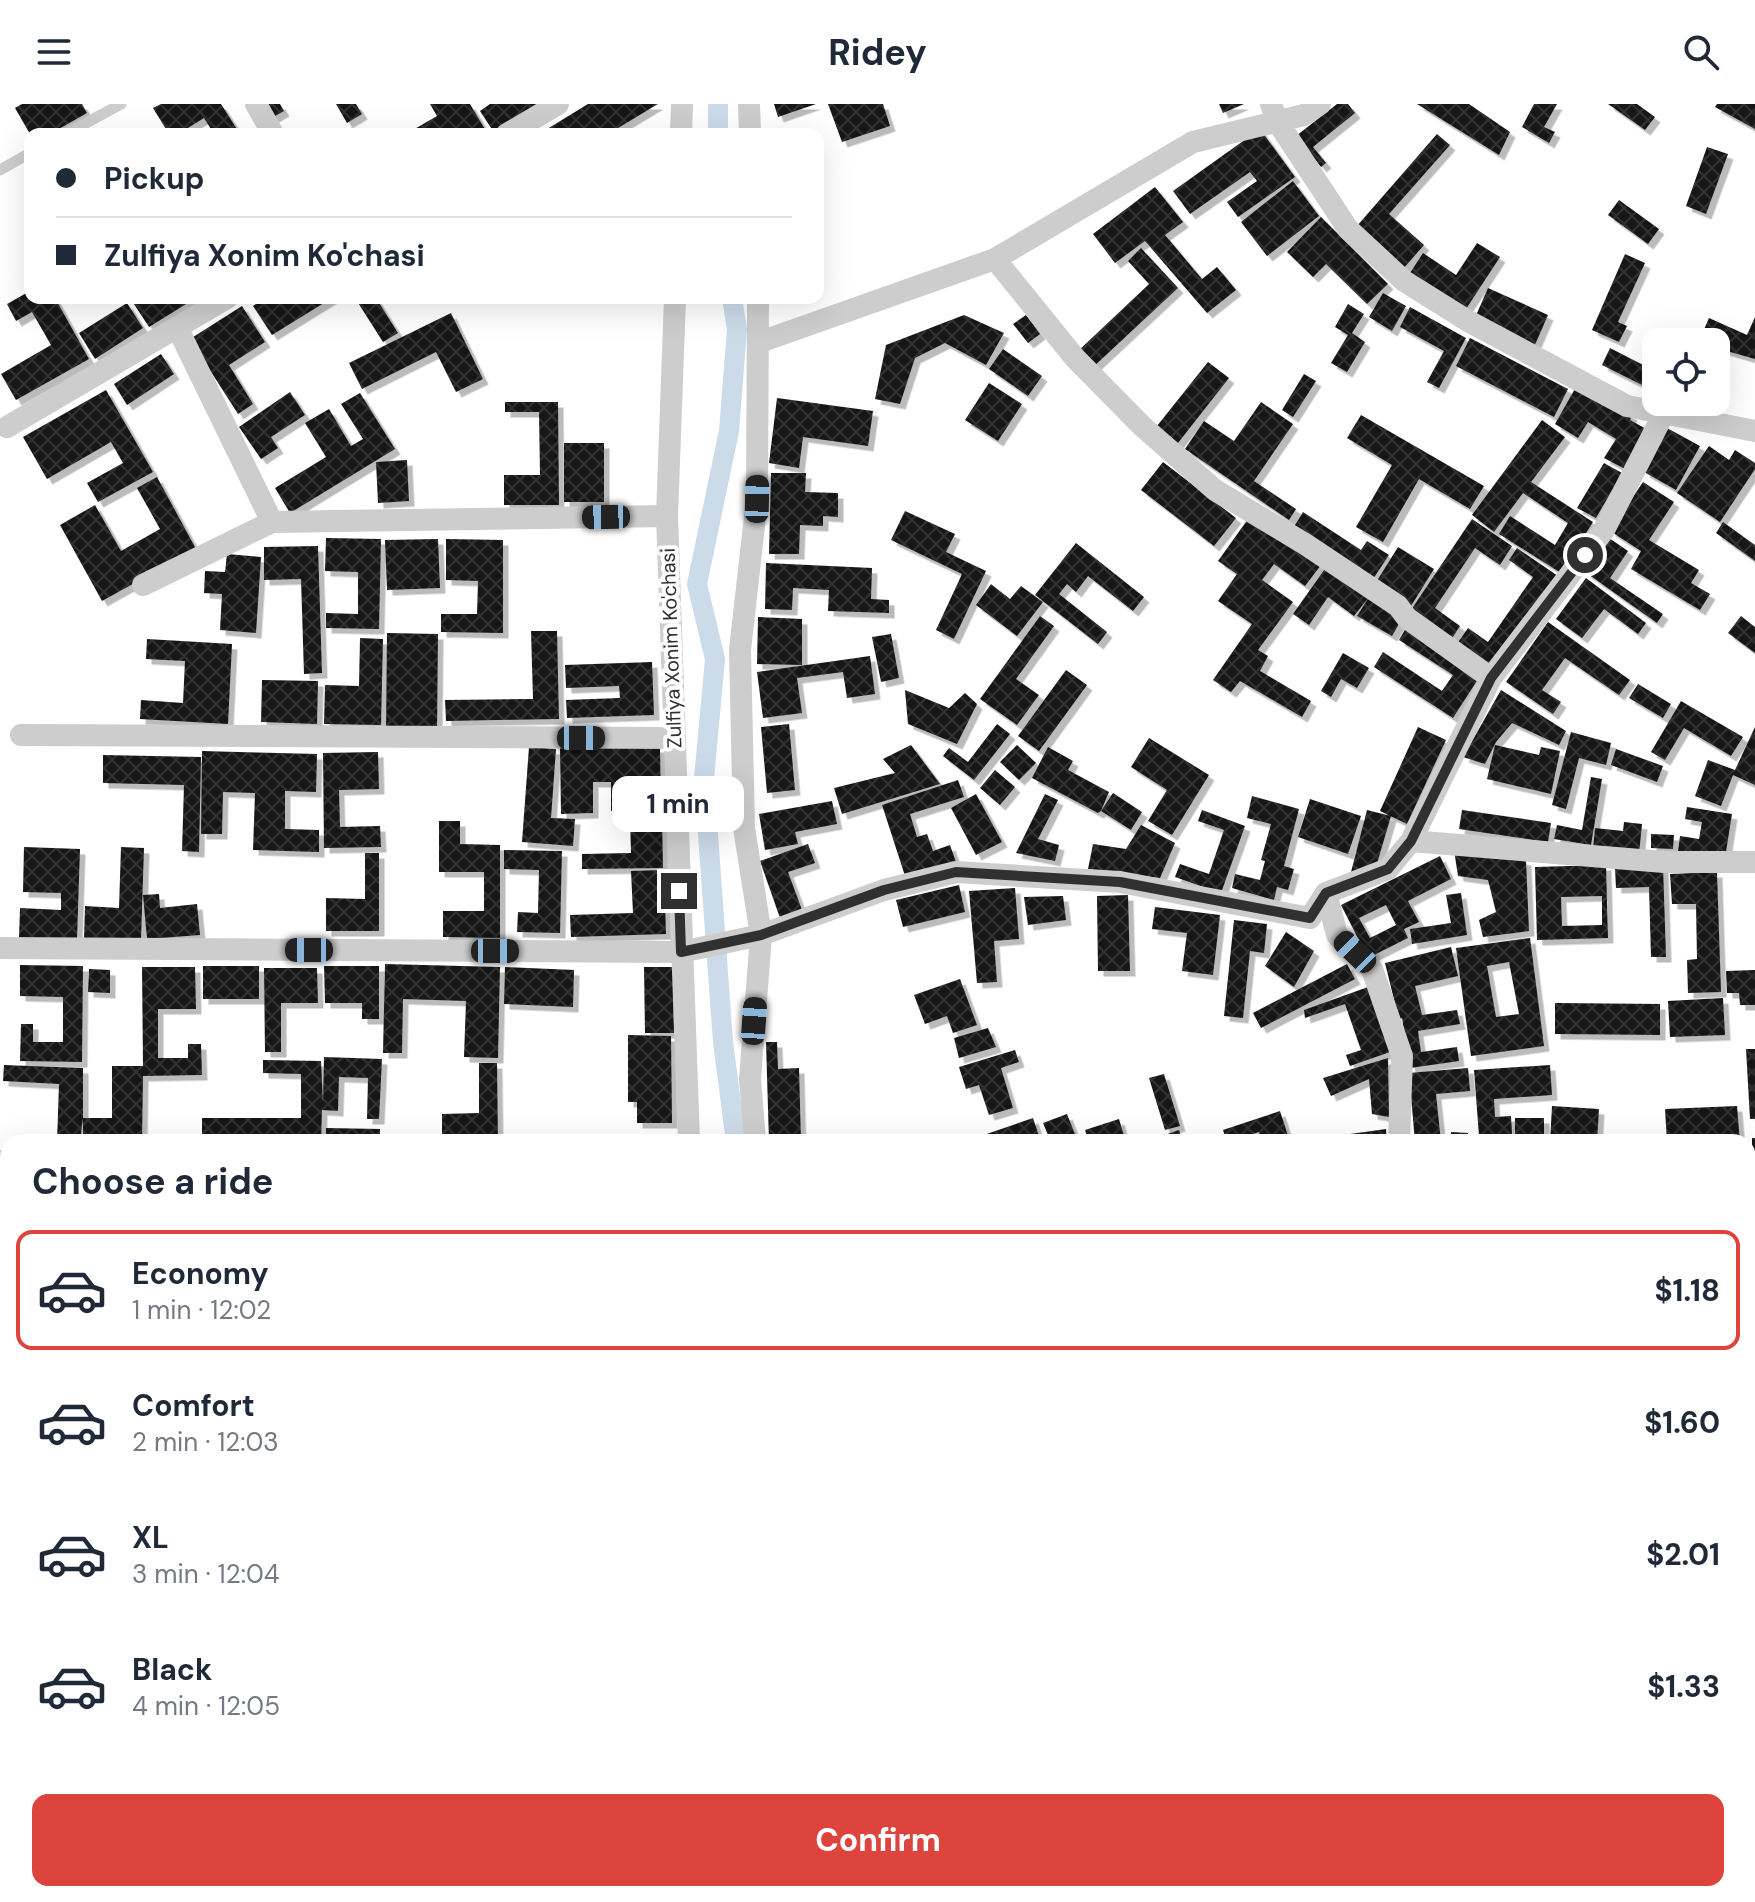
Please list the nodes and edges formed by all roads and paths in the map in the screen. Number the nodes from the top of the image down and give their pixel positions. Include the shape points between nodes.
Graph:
1 (121, 104) edge
2 (256, 104) edge
3 (558, 104) edge
4 (682, 104) edge
5 (749, 104) edge
6 (1320, 104) edge
7 (1274, 112) edge
8 (77, 128) edge
9 (270, 128) edge
10 (517, 128) edge
11 (681, 128) edge
12 (750, 128) edge
13 (24, 156) edge
14 (0, 170) edge
15 (995, 259) junction
16 (217, 304) edge
17 (675, 304) edge
18 (758, 304) edge
19 (177, 327) junction
20 (760, 342) junction
21 (1642, 410) edge
22 (1662, 416) edge
23 (1669, 416) edge
24 (7, 427) dead end
25 (1755, 431) edge
26 (667, 516) junction
27 (272, 522) junction
28 (143, 585) dead end
29 (1491, 678) junction
30 (21, 735) dead end
31 (675, 738) junction
32 (1411, 841) junction
33 (1755, 862) edge
34 (1326, 893) junction
35 (754, 937) junction
36 (0, 948) edge
37 (688, 951) junction
38 (689, 1134) edge
39 (754, 1134) edge
40 (1399, 1134) edge

1 - 8 lane
2 - 9 street
3 - 10 street
4 - 11 street
5 - 12 street
6 - 7 street via 1304,115
7 - 15 street via 1193,142
7 - 21 street via 1348,229 1404,281 1468,321
13 - 14 lane
15 - 20 street
15 - 29 street via 1075,358 1215,490 1398,606
16 - 19 street
17 - 26 street, Zulfiya Xonim Ko'chasi
18 - 20 street
19 - 24 street
19 - 27 street
20 - 35 street via 757,499 740,650 744,828
22 - 29 street via 1604,530
23 - 25 street
26 - 27 street
26 - 31 street, Zulfiya Xonim Ko'chasi
27 - 28 street
29 - 32 street
30 - 31 street
31 - 37 street, Zulfiya Xonim Ko'chasi
32 - 33 street via 1664,862
32 - 34 street via 1388,869
34 - 35 street via 1310,918 1120,882 956,872 884,890
34 - 40 street via 1337,935 1372,969 1402,1056
35 - 37 street
35 - 39 street via 750,1079
36 - 37 street
37 - 38 street, Zulfiya Xonim Ko'chasi

